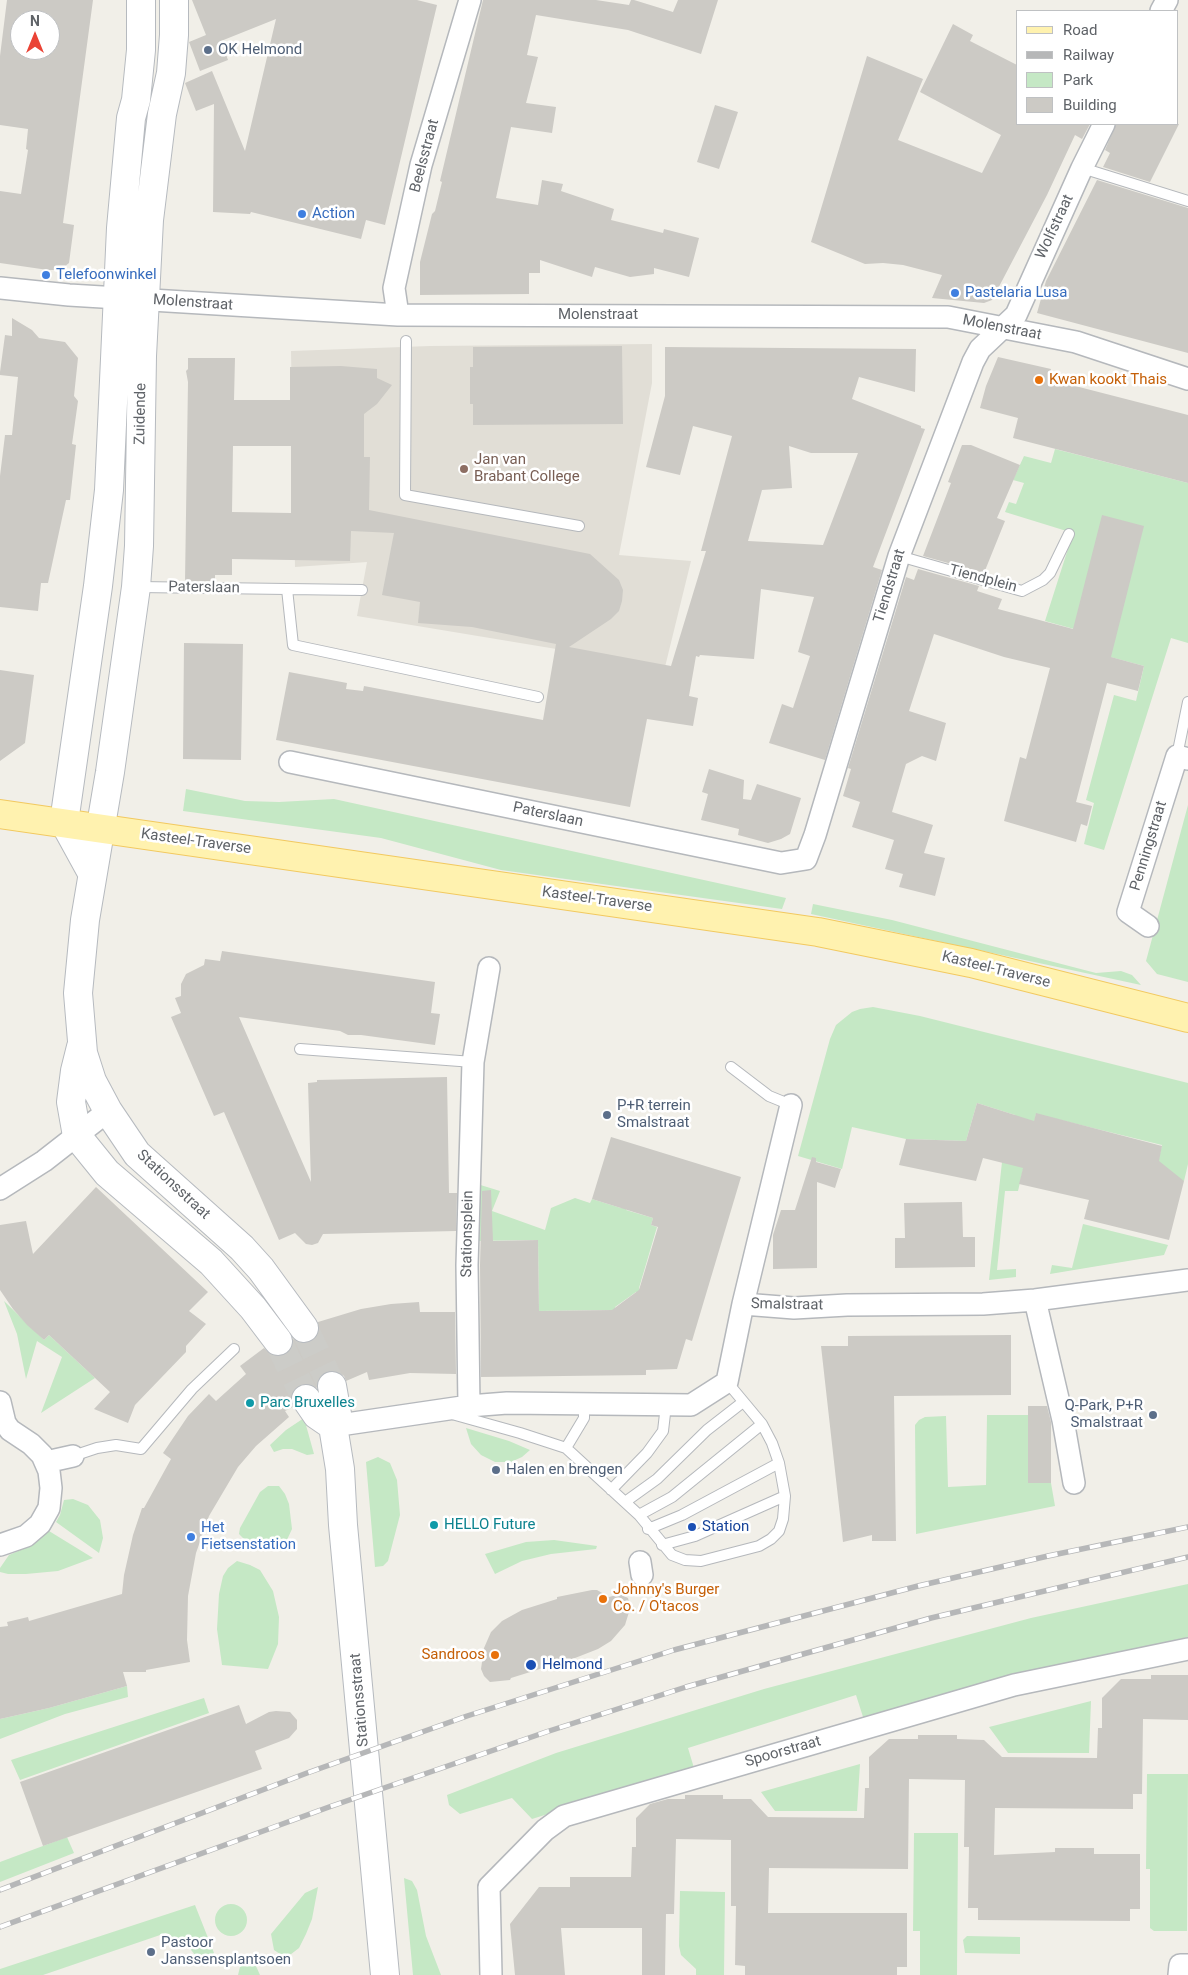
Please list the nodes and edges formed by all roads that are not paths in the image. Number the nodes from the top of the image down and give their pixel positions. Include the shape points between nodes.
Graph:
1 (141, 0) edge
2 (174, 0) edge
3 (470, 0) edge
4 (1104, 125) edge
5 (1082, 168) junction
6 (1188, 201) edge
7 (0, 288) edge
8 (118, 298) junction
9 (145, 300) junction
10 (398, 315) junction
11 (1003, 327) junction
12 (406, 341) dead end
13 (1188, 379) edge
14 (579, 526) dead end
15 (1069, 534) dead end
16 (899, 556) junction
17 (136, 587) junction
18 (287, 589) junction
19 (362, 590) dead end
20 (538, 697) dead end
21 (1188, 702) edge
22 (1182, 758) edge
23 (290, 762) dead end
24 (0, 814) edge
25 (64, 822) junction
26 (100, 828) junction
27 (806, 859) joint
28 (92, 873) junction
29 (1148, 926) dead end
30 (489, 968) dead end
31 (1188, 1018) edge
32 (82, 1042) junction
33 (300, 1048) dead end
34 (473, 1062) junction
35 (731, 1067) dead end
36 (791, 1105) joint
37 (108, 1111) junction
38 (77, 1136) junction
39 (0, 1189) edge
40 (1188, 1280) edge
41 (1035, 1300) junction
42 (743, 1304) junction
43 (304, 1328) tunnel mouth
44 (278, 1341) tunnel mouth
45 (234, 1349) dead end
46 (727, 1382) junction
47 (332, 1386) tunnel mouth
48 (306, 1400) tunnel mouth
49 (0, 1402) edge
50 (743, 1402) junction
51 (584, 1403) junction
52 (666, 1405) junction
53 (469, 1406) junction
54 (441, 1411) junction
55 (762, 1424) junction
56 (333, 1426) junction
57 (566, 1448) junction
58 (73, 1456) joint
59 (46, 1462) junction
60 (779, 1463) junction
61 (1074, 1483) dead end
62 (611, 1490) junction
63 (785, 1496) junction
64 (625, 1502) junction
65 (638, 1515) junction
66 (648, 1529) junction
67 (0, 1545) edge
68 (662, 1545) junction
69 (1188, 1649) edge
70 (1188, 1965) edge
71 (385, 1975) edge
72 (491, 1975) edge
73 (1179, 1975) edge

1 - 8 street, Zuidende via 141,50 125,182
2 - 9 street, Zuidende via 171,73 153,180
3 - 10 street, Beelsstraat via 421,166 394,288
4 - 5 street, Wolfstraat
5 - 6 lane
5 - 11 street, Wolfstraat via 1016,315
7 - 8 street, Molenstraat
8 - 9 street, Molenstraat
8 - 25 street, Zuidende via 109,490
9 - 10 street, Molenstraat
9 - 17 street, Zuidende
10 - 11 street, Molenstraat via 948,317
11 - 13 street, Molenstraat via 1076,342
11 - 16 street, Tiendstraat via 980,349 973,362
12 - 14 lane via 405,494
15 - 16 lane, Tiendplein via 1050,573 1022,591
16 - 27 street, Tiendstraat
17 - 18 lane, Paterslaan
17 - 26 street, Zuidende
18 - 19 lane, Paterslaan
18 - 20 lane via 293,645
21 - 22 lane, Penningstraat
22 - 29 street, Penningstraat via 1128,912
23 - 27 street, Paterslaan via 781,863
24 - 25 main road, Kasteel-Traverse
25 - 26 main road, Kasteel-Traverse
25 - 28 street
26 - 28 street, Zuidende
26 - 31 main road, Kasteel-Traverse via 818,932 971,963
28 - 32 street, Stationsstraat via 78,993
30 - 34 street
32 - 37 street, Stationsstraat via 92,1081
32 - 38 street via 71,1102
33 - 34 lane
34 - 53 street, Stationsplein via 467,1265
35 - 36 lane via 769,1096
36 - 42 street, Smalstraat
37 - 38 street
37 - 43 street, Stationsstraat via 137,1154 261,1269
38 - 39 street
38 - 44 street, Stationsstraat via 107,1173 211,1262
40 - 41 street, Smalstraat
41 - 42 street, Smalstraat via 794,1308
41 - 61 street
42 - 46 street
45 - 58 lane via 192,1389 141,1449 116,1445
46 - 50 lane
46 - 52 street via 691,1405
47 - 56 street, Stationsstraat via 337,1414
48 - 56 street via 317,1415
49 - 59 street via 10,1430 37,1449
50 - 55 lane
50 - 64 lane via 707,1430 657,1479
51 - 52 street
51 - 53 street via 507,1402
51 - 57 lane via 584,1418
52 - 62 lane via 663,1431 647,1453
53 - 54 street
54 - 56 street
54 - 57 lane
55 - 60 lane
55 - 65 lane via 672,1497
56 - 71 street, Stationsstraat via 340,1470
57 - 62 lane
58 - 59 street
59 - 67 street via 50,1498 45,1516 26,1536
60 - 63 lane
60 - 66 lane via 682,1515
62 - 64 lane
63 - 68 lane via 694,1536
63 - 68 lane via 779,1531 759,1546 701,1561 679,1559
64 - 65 lane
65 - 66 lane
66 - 68 lane
69 - 72 street, Spoorstraat via 1014,1685 564,1816 545,1830 489,1887
70 - 73 street via 1180,1965

